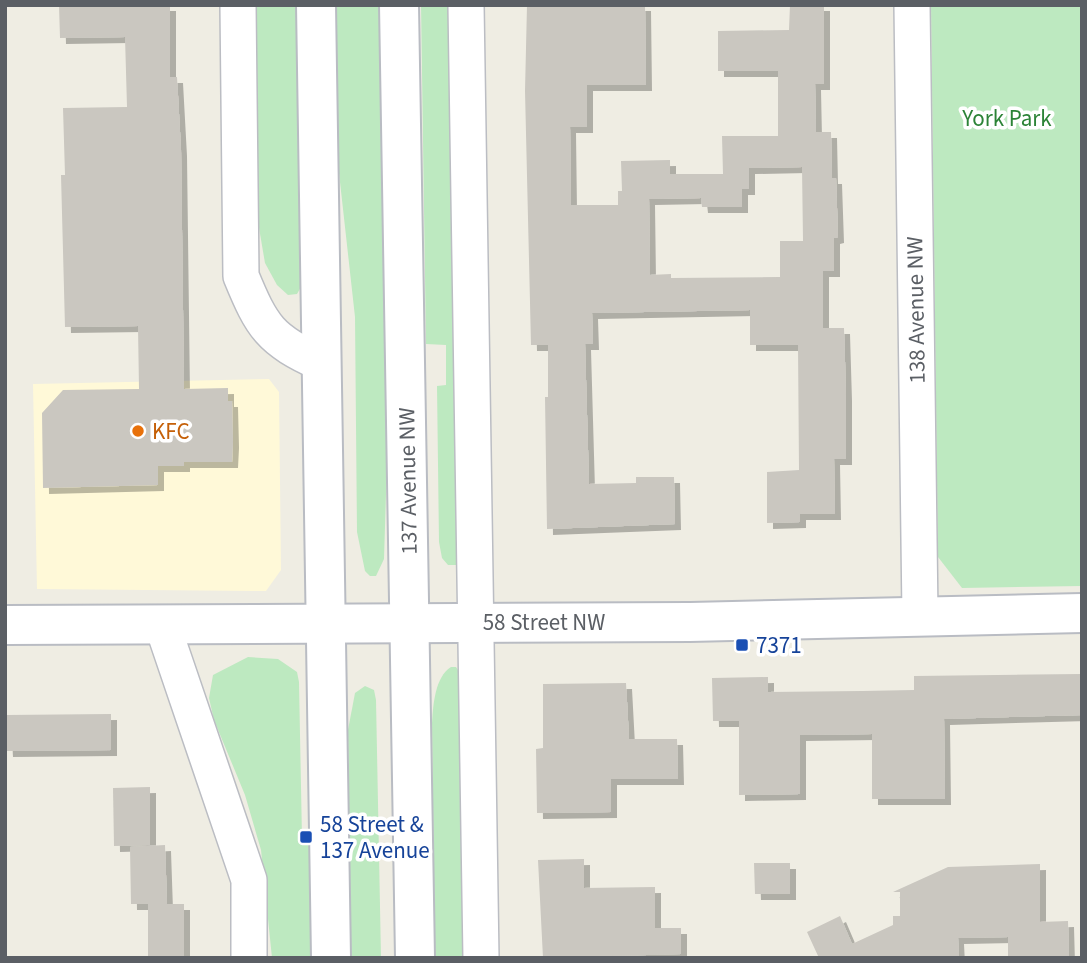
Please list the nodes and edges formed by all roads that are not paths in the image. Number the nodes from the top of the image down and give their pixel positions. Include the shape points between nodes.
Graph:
1 (238, 5) edge
2 (316, 5) edge
3 (399, 5) edge
4 (467, 5) edge
5 (912, 5) edge
6 (321, 363) junction
7 (1082, 613) edge
8 (920, 615) junction
9 (411, 622) junction
10 (475, 622) junction
11 (325, 623) junction
12 (162, 624) junction
13 (5, 625) edge
14 (249, 958) edge
15 (331, 958) edge
16 (415, 958) edge
17 (481, 958) edge

1 - 6 street via 241,276 271,334 286,347
2 - 6 main road
3 - 9 main road, 137 Avenue NW
4 - 10 street
5 - 8 street, 138 Avenue NW
6 - 11 main road
7 - 8 main road, 58 Street NW
8 - 10 main road, 58 Street NW
9 - 10 main road, 58 Street NW
9 - 11 main road, 58 Street NW
9 - 16 main road, 137 Avenue NW
10 - 17 street
11 - 12 main road, 58 Street NW
11 - 15 main road
12 - 13 main road, 58 Street NW
12 - 14 street via 249,880

